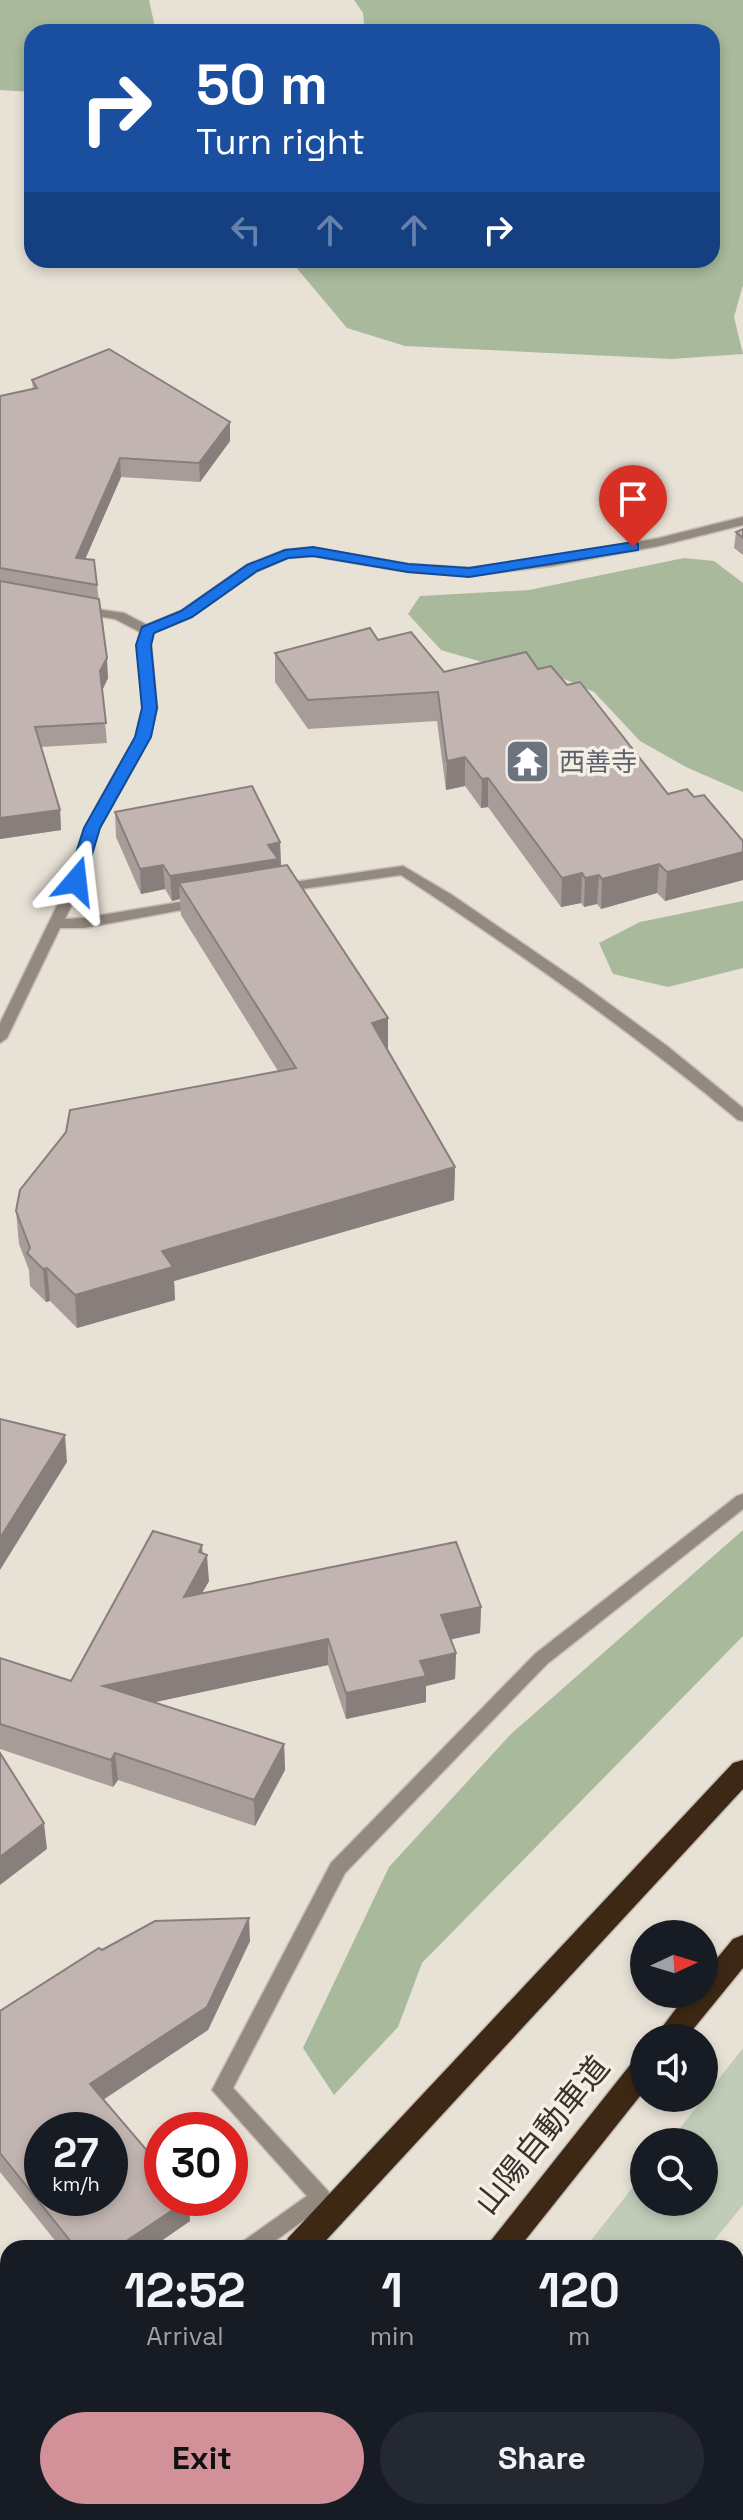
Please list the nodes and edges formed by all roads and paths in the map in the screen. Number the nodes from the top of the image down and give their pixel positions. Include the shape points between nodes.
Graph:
1 (743, 521) edge
2 (72, 608) edge
3 (147, 630) junction
4 (270, 890) edge
5 (208, 901) edge
6 (54, 924) junction
7 (0, 1038) edge
8 (743, 1116) edge
9 (743, 1500) edge
10 (743, 1771) edge
11 (743, 1947) edge
12 (680, 2024) edge
13 (630, 2086) edge
14 (260, 2240) edge
15 (306, 2240) edge
16 (506, 2240) edge

1 - 3 street via 552,562 469,572 313,552 285,554 252,568 186,614
2 - 3 street via 119,616
3 - 6 street via 150,708 143,737 92,828 76,881
4 - 8 street via 403,870 532,953
5 - 6 street
6 - 7 street
9 - 14 street via 541,1659 338,1868 222,2090 321,2197
10 - 15 highway
11 - 12 highway
13 - 16 highway, 山陽自動車道

